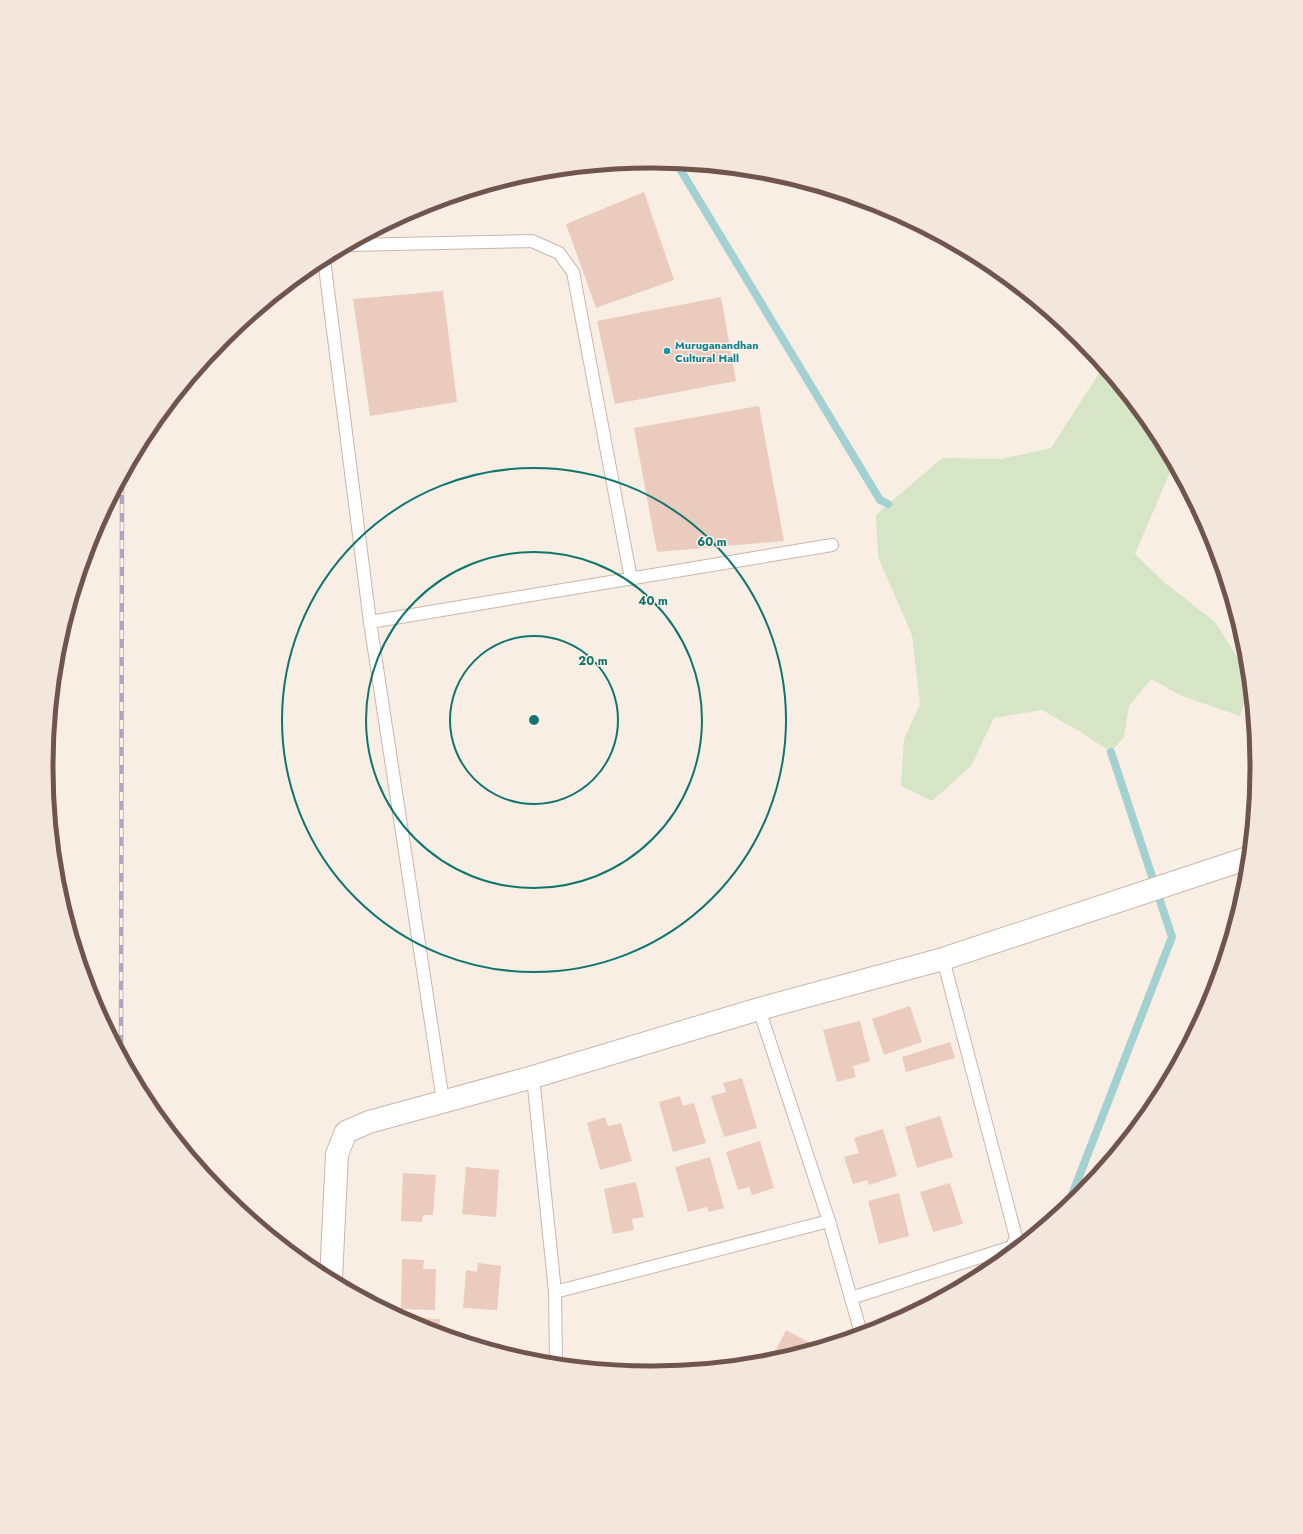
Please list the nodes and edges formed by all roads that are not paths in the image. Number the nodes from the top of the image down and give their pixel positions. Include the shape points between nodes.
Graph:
1 (360, 245) edge
2 (325, 265) edge
3 (832, 545) dead end
4 (630, 579) junction
5 (370, 622) junction
6 (1242, 860) edge
7 (942, 959) junction
8 (758, 1009) junction
9 (533, 1077) junction
10 (443, 1102) junction
11 (829, 1221) junction
12 (1018, 1241) edge
13 (1006, 1249) edge
14 (331, 1272) edge
15 (555, 1292) junction
16 (851, 1298) junction
17 (860, 1328) edge
18 (556, 1357) edge

1 - 4 lane via 532,241 559,253 573,272
2 - 5 lane
3 - 4 lane
4 - 5 lane
5 - 10 lane
6 - 7 street
7 - 8 street
7 - 12 lane
8 - 9 street
8 - 11 lane
9 - 10 street
9 - 15 lane
10 - 14 street via 369,1122 346,1132 337,1154
11 - 15 lane
11 - 16 lane
13 - 16 lane
15 - 18 lane
16 - 17 lane

